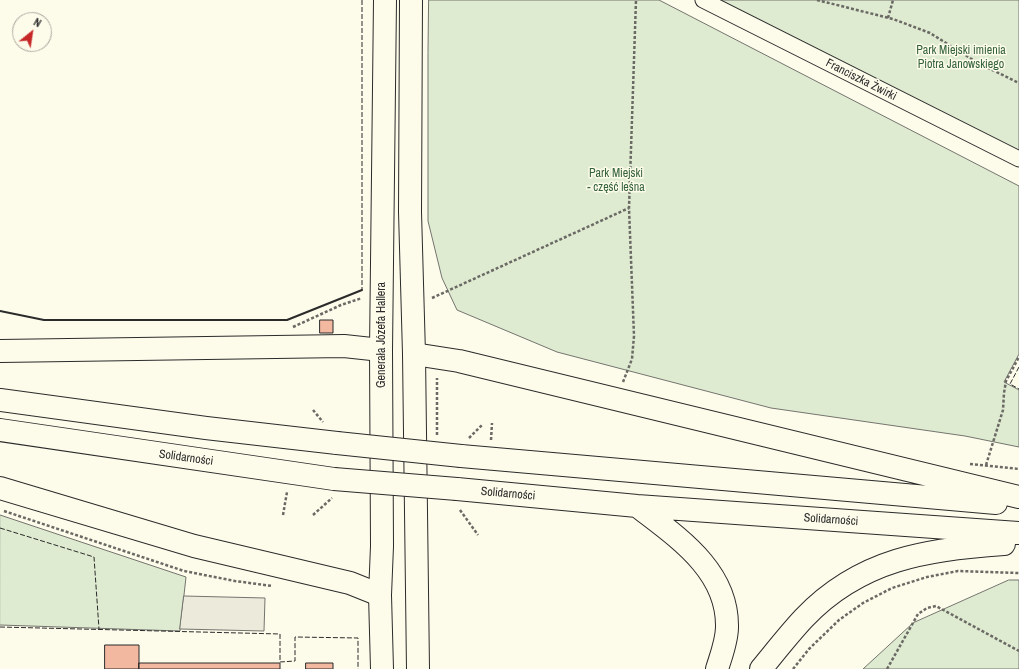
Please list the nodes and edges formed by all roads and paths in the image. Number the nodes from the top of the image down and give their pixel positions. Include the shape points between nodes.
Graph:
1 (385, 0) edge
2 (411, 0) edge
3 (636, 0) edge
4 (703, 0) edge
5 (817, 0) edge
6 (892, 0) edge
7 (888, 18) junction
8 (1019, 83) edge
9 (1019, 159) edge
10 (629, 208) junction
11 (368, 298) dead end
12 (431, 298) dead end
13 (291, 328) dead end
14 (381, 350) junction
15 (0, 351) edge
16 (414, 354) junction
17 (442, 357) junction
18 (1019, 357) edge
19 (630, 384) dead end
20 (0, 400) edge
21 (492, 423) dead end
22 (483, 424) dead end
23 (0, 430) edge
24 (437, 438) dead end
25 (490, 441) dead end
26 (463, 449) junction
27 (964, 463) dead end
28 (986, 465) junction
29 (1019, 469) edge
30 (0, 488) edge
31 (333, 488) junction
32 (287, 492) dead end
33 (1019, 497) edge
34 (458, 500) junction
35 (1019, 504) edge
36 (637, 506) junction
37 (283, 515) dead end
38 (313, 515) dead end
39 (1019, 533) edge
40 (478, 535) dead end
41 (1019, 543) edge
42 (1019, 573) edge
43 (380, 595) junction
44 (1019, 651) edge
45 (382, 669) edge
46 (418, 669) edge
47 (717, 669) edge
48 (760, 669) edge
49 (793, 669) edge
50 (887, 669) edge

1 - 14 main road, Generała Józefa Hallera
2 - 16 main road via 410,212
3 - 10 path
4 - 9 street, Franciszka Żwirki
5 - 7 path
6 - 7 path
7 - 8 path via 930,33 978,63
10 - 12 path
10 - 19 path via 634,336 632,359 623,382
11 - 13 path via 351,301
14 - 15 main road via 344,346
14 - 16 main road
14 - 43 main road, Generała Józefa Hallera
16 - 17 main road
16 - 46 main road
17 - 24 path via 436,382
17 - 33 main road
18 - 28 path via 1006,381 1003,410
20 - 26 main road, bridge via 337,443
21 - 25 path
22 - 26 path
23 - 31 main road, Solidarności
26 - 35 main road
27 - 28 path
28 - 29 path
30 - 43 main road via 194,546 350,583
31 - 34 main road, Solidarności, bridge
31 - 38 path
32 - 37 path
34 - 36 main road, Solidarności
34 - 40 path
36 - 39 main road, Solidarności
36 - 47 main road via 701,559 714,579 724,604 727,627
41 - 48 main road via 965,546 922,553 861,574 836,590 804,617
42 - 49 path via 958,571 892,588 863,603 839,620 809,649
43 - 45 main road, Generała Józefa Hallera
44 - 50 path via 936,606 918,614

